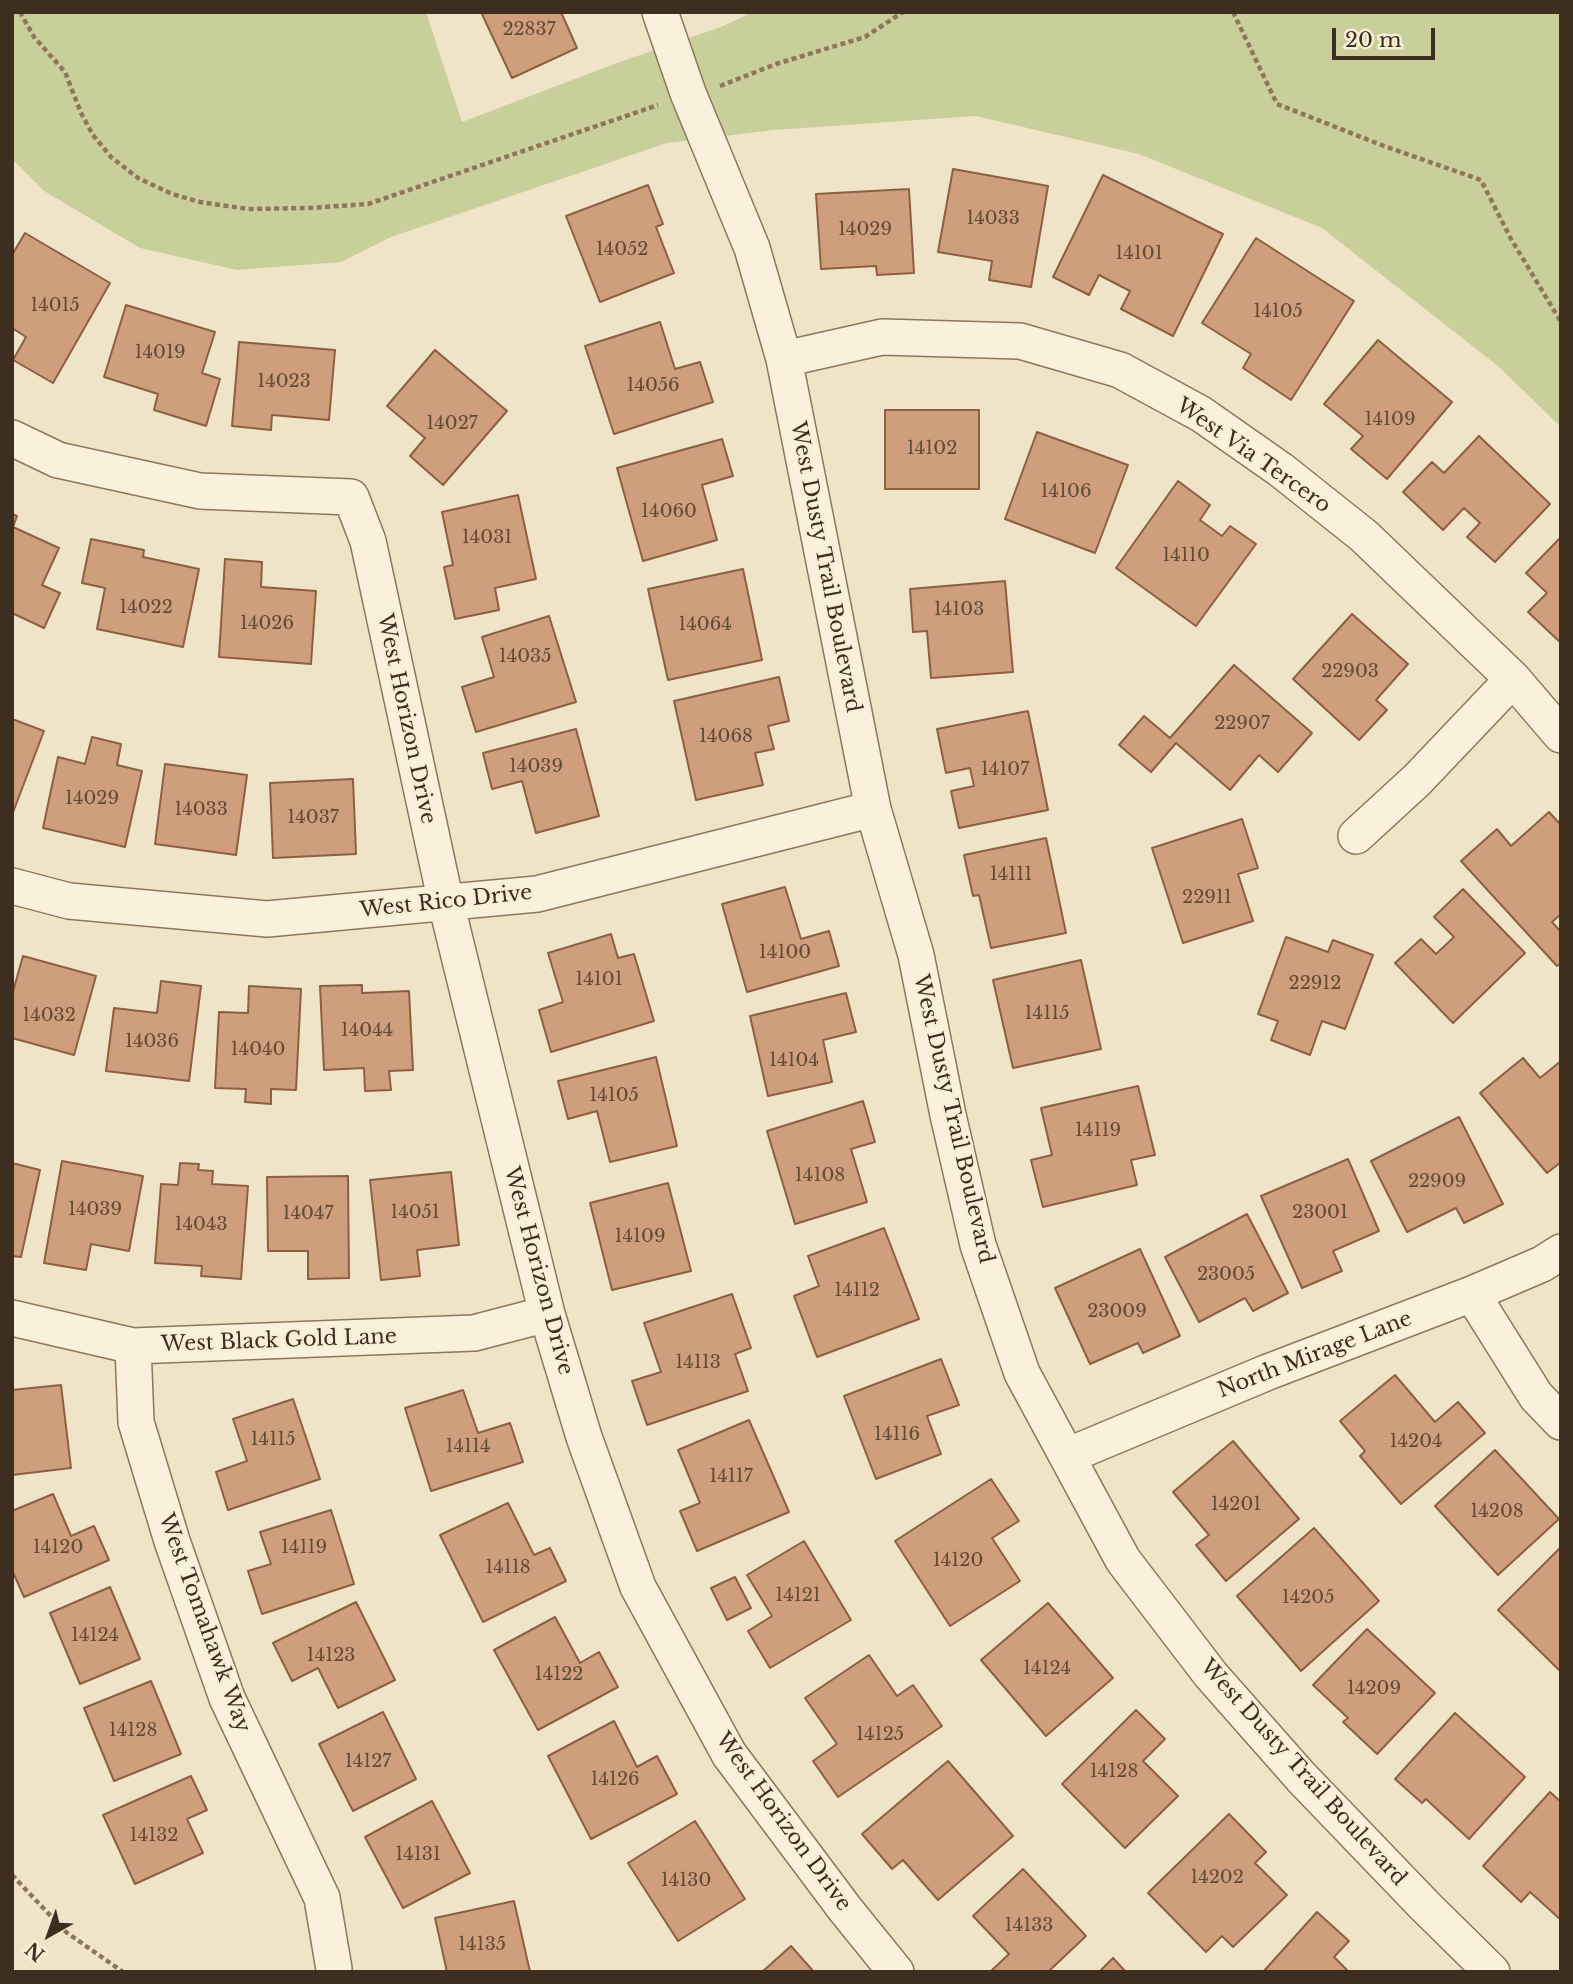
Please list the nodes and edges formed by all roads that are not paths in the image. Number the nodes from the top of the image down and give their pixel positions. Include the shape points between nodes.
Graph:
1 (660, 12) edge
2 (784, 359) junction
3 (12, 438) edge
4 (1513, 679) junction
5 (1561, 735) edge
6 (873, 809) junction
7 (1356, 836) dead end
8 (12, 886) edge
9 (446, 903) junction
10 (1561, 1252) edge
11 (1472, 1294) junction
12 (547, 1314) junction
13 (12, 1318) edge
14 (133, 1346) junction
15 (1561, 1422) edge
16 (1066, 1456) junction
17 (334, 1969) dead end
18 (897, 1972) edge
19 (1492, 1972) edge

1 - 2 street, West Dusty Trail Boulevard via 752,248
2 - 4 street, West Via Tercero via 882,337 1020,341 1120,370 1201,414 1281,470 1364,536
2 - 6 street, West Dusty Trail Boulevard
3 - 9 street, West Horizon Drive via 58,460 200,491 351,497 368,541
4 - 5 street, West Via Tercero
4 - 7 street via 1417,780
6 - 9 street, West Rico Drive via 537,894
6 - 16 street, West Dusty Trail Boulevard via 916,955 978,1245 1022,1373
8 - 9 street, West Rico Drive via 69,901 267,919
9 - 12 street, West Horizon Drive
10 - 11 street, North Mirage Lane
11 - 15 street via 1536,1396
11 - 16 street, North Mirage Lane
12 - 14 street, West Black Gold Lane via 474,1334
12 - 18 street, West Horizon Drive via 584,1437 638,1587 729,1754
13 - 14 street, West Black Gold Lane
14 - 17 street, West Tomahawk Way via 136,1422 172,1541 227,1698 322,1898
16 - 19 street, West Dusty Trail Boulevard via 1123,1560 1211,1675 1301,1777

